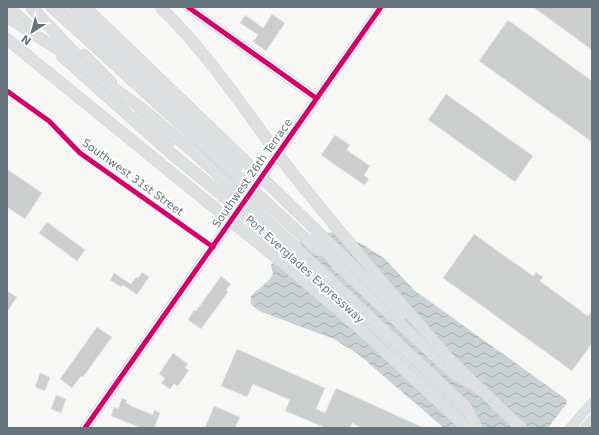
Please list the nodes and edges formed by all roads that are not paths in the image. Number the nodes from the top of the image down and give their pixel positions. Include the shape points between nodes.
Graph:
1 (8, 7) edge
2 (31, 7) edge
3 (40, 7) edge
4 (52, 7) edge
5 (69, 7) edge
6 (85, 7) edge
7 (160, 7) edge
8 (188, 7) edge
9 (381, 7) edge
10 (7, 17) edge
11 (7, 39) edge
12 (7, 91) edge
13 (316, 98) junction
14 (170, 147) junction
15 (238, 165) junction
16 (210, 185) junction
17 (213, 247) junction
18 (450, 360) junction
19 (482, 390) junction
20 (592, 403) edge
21 (592, 420) edge
22 (474, 427) edge
23 (85, 428) edge
24 (521, 428) edge
25 (570, 428) edge
26 (585, 428) edge

1 - 16 highway
2 - 14 highway, Port Everglades Expressway
3 - 14 highway via 159,132
4 - 15 highway
5 - 15 highway
6 - 15 highway
7 - 18 highway, bridge via 187,33 315,201
8 - 13 street
9 - 13 street, Southwest 26th Terrace
10 - 22 highway, bridge via 72,58 145,110 197,155 466,407
11 - 22 highway, bridge via 289,268
12 - 17 street, Southwest 31st Street via 49,121 80,153
13 - 17 street, Southwest 26th Terrace
14 - 16 highway, Port Everglades Expressway
15 - 18 highway, bridge
15 - 19 highway, bridge via 313,246 337,265 453,373
16 - 22 highway, Port Everglades Expressway, bridge via 308,270
17 - 23 street, Southwest 26th Terrace
18 - 19 highway
19 - 24 highway
20 - 25 street
21 - 26 street

